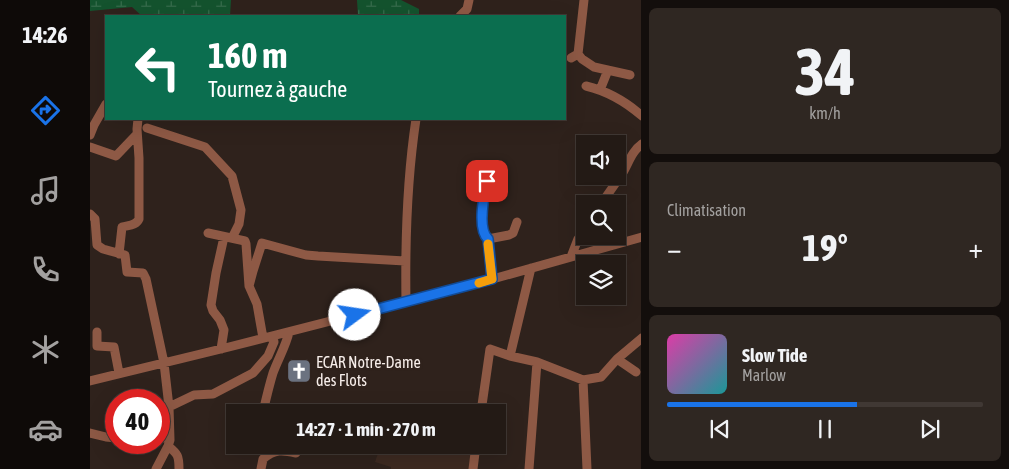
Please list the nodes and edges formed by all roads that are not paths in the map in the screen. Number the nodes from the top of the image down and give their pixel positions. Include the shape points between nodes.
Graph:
1 (469, 0) edge
2 (582, 0) edge
3 (461, 15) edge
4 (608, 70) junction
5 (630, 75) dead end
6 (586, 86) dead end
7 (600, 90) junction
8 (105, 106) edge
9 (641, 115) edge
10 (138, 120) edge
11 (416, 120) edge
12 (147, 128) dead end
13 (137, 134) junction
14 (90, 135) edge
15 (641, 145) edge
16 (91, 151) edge
17 (626, 167) edge
18 (489, 168) dead end
19 (90, 214) edge
20 (517, 222) dead end
21 (208, 233) dead end
22 (228, 238) junction
23 (488, 239) junction
24 (641, 239) edge
25 (576, 244) edge
26 (592, 252) junction
27 (119, 254) junction
28 (594, 255) edge
29 (571, 257) junction
30 (406, 261) junction
31 (532, 268) junction
32 (492, 279) junction
33 (249, 286) junction
34 (406, 302) junction
35 (97, 332) dead end
36 (288, 332) junction
37 (273, 336) junction
38 (263, 338) junction
39 (641, 339) edge
40 (221, 349) junction
41 (510, 356) junction
42 (617, 359) junction
43 (537, 362) junction
44 (164, 363) junction
45 (636, 372) dead end
46 (119, 373) junction
47 (583, 380) junction
48 (90, 381) edge
49 (167, 389) edge
50 (265, 404) edge
51 (482, 404) edge
52 (170, 407) edge
53 (90, 433) edge
54 (105, 437) edge
55 (170, 443) edge
56 (163, 454) edge
57 (270, 454) edge
58 (475, 454) edge
59 (156, 469) edge
60 (179, 469) edge
61 (261, 469) edge
62 (473, 469) edge
63 (529, 469) edge
64 (587, 469) edge

1 - 3 street
2 - 4 street via 574,56 594,67
4 - 5 street
4 - 7 street
6 - 7 street
7 - 9 street via 618,98
8 - 14 street
10 - 13 street
11 - 30 street
12 - 22 street via 205,147 232,176 241,210 239,224
13 - 16 street via 116,156
13 - 27 street via 139,220 134,225 122,227
15 - 17 street
18 - 23 street via 483,210 483,232
19 - 27 street via 95,219 97,245
20 - 23 street via 510,235
21 - 22 street
22 - 33 street via 245,241
22 - 40 street via 216,273 211,305 224,330
23 - 32 street
24 - 26 street
25 - 29 street
26 - 28 street
26 - 29 street
27 - 44 street via 124,255 127,272 143,273 146,279
29 - 31 street
30 - 33 street via 306,255 262,243
30 - 34 street
31 - 32 street
31 - 41 street
32 - 34 street
33 - 38 street via 257,304
34 - 36 street
35 - 46 street via 97,346 114,347
36 - 37 street
36 - 50 street
37 - 38 street
37 - 52 street via 268,356 253,373 212,394 194,395
38 - 40 street
39 - 42 street
40 - 44 street
41 - 43 street
41 - 51 street via 490,350
42 - 45 street
42 - 47 street via 601,376
43 - 47 street
43 - 63 street
44 - 46 street
44 - 49 street
46 - 48 street
47 - 64 street
53 - 54 street
55 - 60 street via 179,458
56 - 59 street
57 - 61 street via 263,459
58 - 62 street

